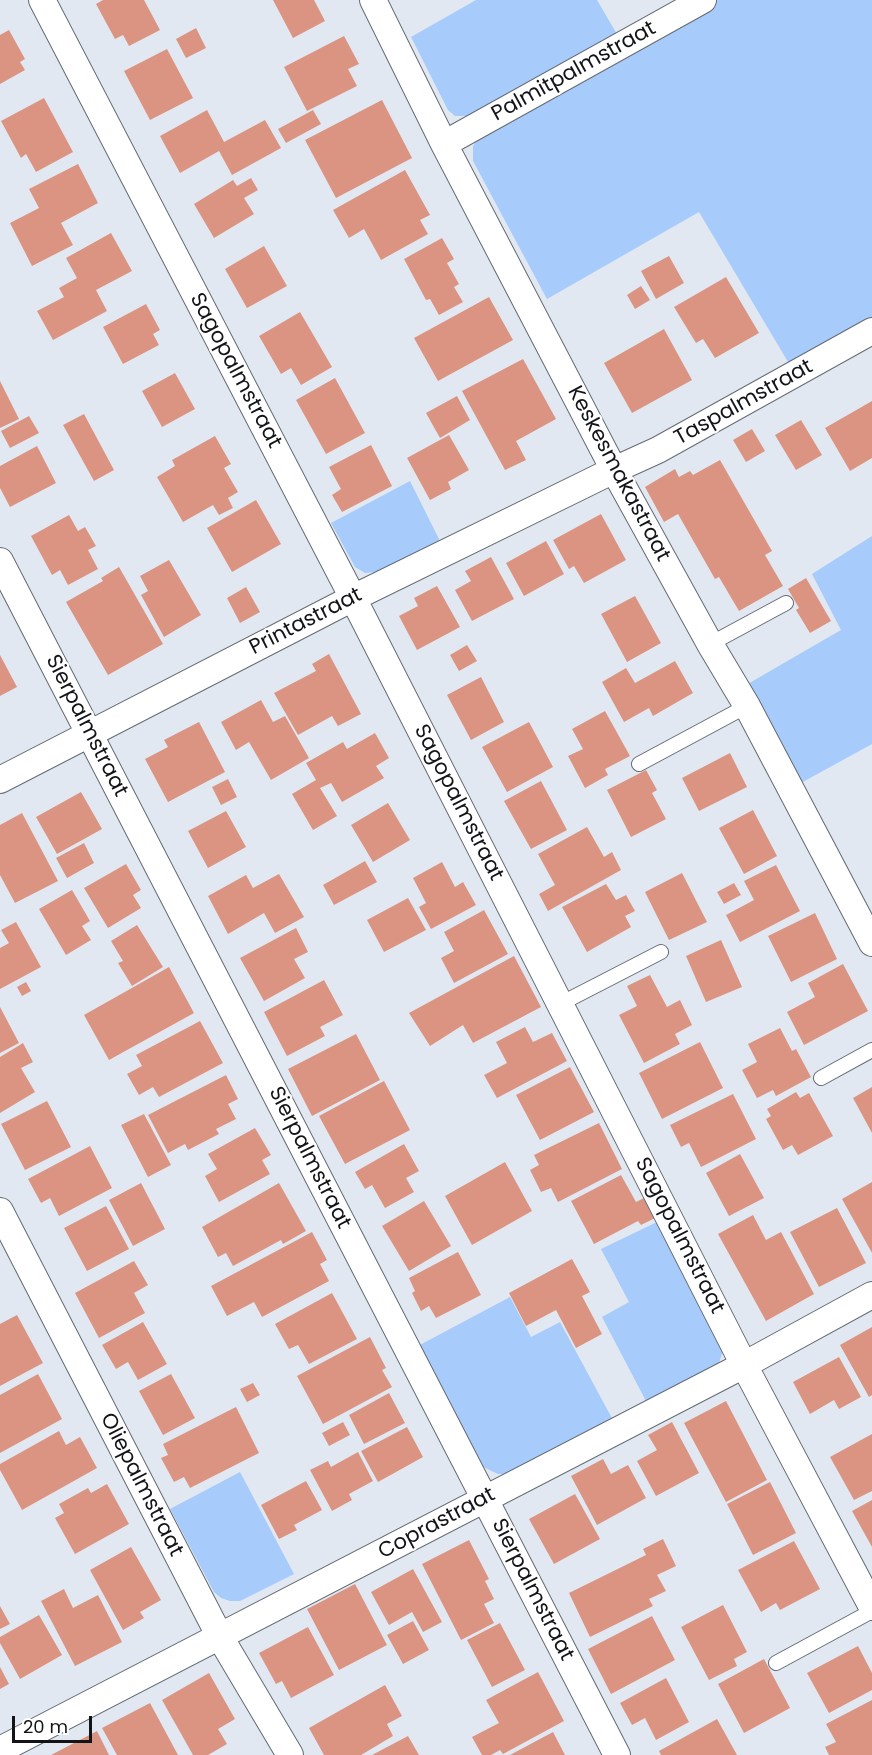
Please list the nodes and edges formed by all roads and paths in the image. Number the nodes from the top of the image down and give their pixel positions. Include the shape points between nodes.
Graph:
1 (42, 0) edge
2 (373, 0) edge
3 (703, 0) edge
4 (444, 144) junction
5 (872, 331) edge
6 (614, 470) junction
7 (0, 561) edge
8 (353, 598) junction
9 (786, 603) dead end
10 (710, 644) junction
11 (747, 706) junction
12 (89, 732) junction
13 (639, 764) dead end
14 (0, 780) edge
15 (872, 942) edge
16 (661, 952) dead end
17 (560, 1004) junction
18 (872, 1050) edge
19 (821, 1078) dead end
20 (0, 1210) edge
21 (872, 1295) edge
22 (744, 1365) junction
23 (484, 1498) junction
24 (872, 1609) edge
25 (220, 1637) junction
26 (776, 1663) dead end
27 (0, 1750) edge
28 (290, 1755) edge
29 (617, 1755) edge

1 - 8 street, Sagopalmstraat
2 - 4 street, Keskesmakastraat
3 - 4 street, Palmitpalmstraat
4 - 6 street, Keskesmakastraat
5 - 6 street, Taspalmstraat via 658,450
6 - 8 street, Printastraat
6 - 10 street, Keskesmakastraat
7 - 12 street, Sierpalmstraat
8 - 12 street, Printastraat
8 - 17 street, Sagopalmstraat
9 - 10 lane
10 - 11 street, Keskesmakastraat
11 - 13 lane
11 - 15 street, Keskesmakastraat
12 - 14 street, Printastraat
12 - 23 street, Sierpalmstraat
16 - 17 lane
17 - 22 street, Sagopalmstraat
18 - 19 lane
20 - 25 street, Oliepalmstraat
21 - 22 street, Coprastraat
22 - 23 street, Coprastraat
22 - 24 street, Sagopalmstraat
23 - 25 street, Coprastraat
23 - 29 street, Sierpalmstraat
24 - 26 lane
25 - 27 street, Coprastraat
25 - 28 street, Oliepalmstraat

